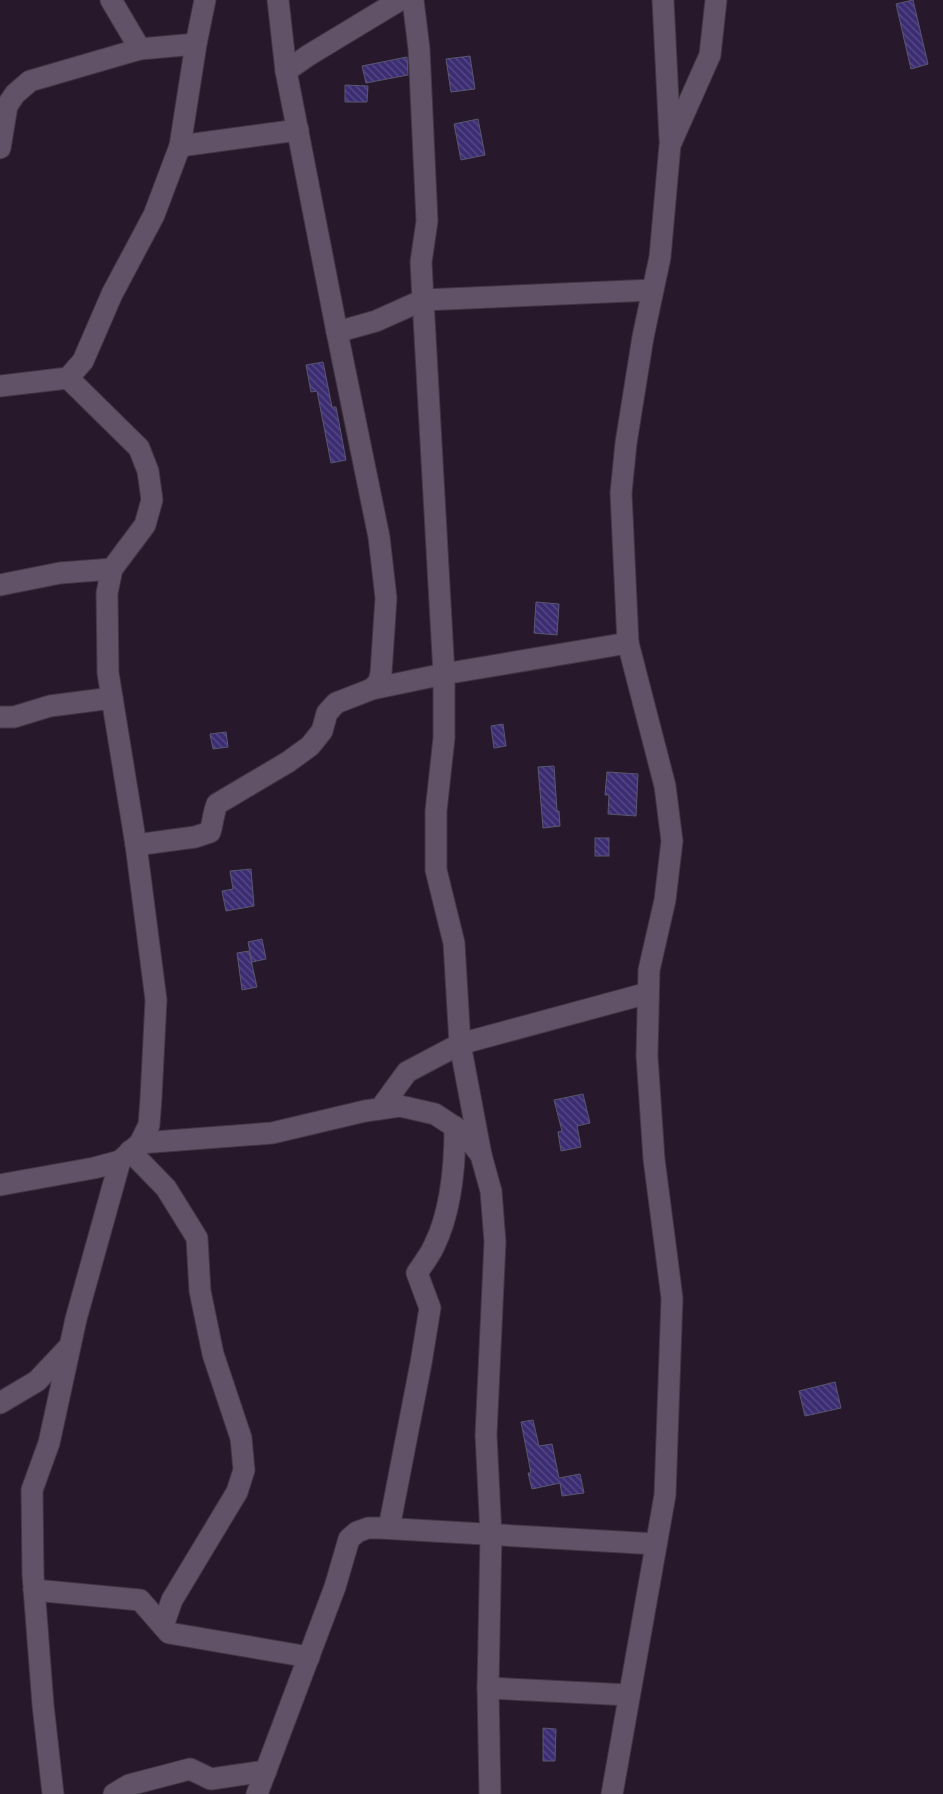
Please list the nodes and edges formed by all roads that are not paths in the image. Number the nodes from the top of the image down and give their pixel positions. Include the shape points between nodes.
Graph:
1 (110, 0) edge
2 (205, 0) edge
3 (278, 0) edge
4 (400, 0) edge
5 (413, 0) edge
6 (663, 0) edge
7 (716, 0) edge
8 (196, 44) junction
9 (140, 49) junction
10 (286, 71) junction
11 (298, 130) junction
12 (670, 145) junction
13 (180, 146) junction
14 (0, 148) edge
15 (653, 290) junction
16 (424, 300) junction
17 (337, 332) junction
18 (68, 378) junction
19 (0, 386) edge
20 (112, 569) junction
21 (0, 585) edge
22 (628, 644) junction
23 (444, 674) junction
24 (372, 689) junction
25 (112, 698) junction
26 (0, 717) edge
27 (136, 845) junction
28 (648, 993) junction
29 (460, 1044) junction
30 (380, 1109) junction
31 (455, 1127) junction
32 (130, 1152) junction
33 (481, 1155) junction
34 (0, 1185) edge
35 (70, 1346) junction
36 (0, 1403) edge
37 (389, 1528) junction
38 (491, 1535) junction
39 (656, 1544) junction
40 (34, 1590) junction
41 (163, 1626) junction
42 (309, 1657) junction
43 (488, 1688) junction
44 (629, 1695) junction
45 (266, 1771) junction
46 (53, 1794) edge
47 (114, 1794) edge
48 (257, 1794) edge
49 (490, 1794) edge
50 (612, 1794) edge

1 - 9 street
2 - 8 street
3 - 10 street
4 - 10 street
5 - 16 street via 419,48 427,221 422,262
6 - 12 street
7 - 12 street via 710,55
8 - 9 street
8 - 13 street
9 - 14 street via 30,81 7,106
10 - 11 street
11 - 13 street
11 - 17 street
12 - 15 street via 660,257
13 - 18 street via 154,215 112,294 83,360
15 - 16 street
15 - 22 street via 635,385 621,493
16 - 17 street via 376,321
16 - 23 street
17 - 24 street via 379,537 386,598 381,673 379,682
18 - 19 street
18 - 20 street via 140,448 148,471 152,500 145,525
20 - 21 street via 60,573
20 - 25 street via 107,593 108,673
22 - 23 street
22 - 28 street via 665,786 672,841 665,900 649,970
23 - 24 street
23 - 29 street via 444,738 436,811 436,870 454,942
24 - 27 street via 336,703 327,713 322,731 310,746 217,804 210,832
25 - 26 street
25 - 27 street
27 - 32 street via 156,1000 149,1125
28 - 29 street
28 - 39 street via 647,1056 654,1159 672,1298 665,1495
29 - 30 street via 406,1072
29 - 33 street
30 - 31 street via 400,1106 435,1114
30 - 32 street via 272,1133
31 - 33 street via 464,1133
31 - 37 street via 455,1161 444,1220 434,1246 417,1272 430,1308
32 - 34 street via 94,1168
32 - 35 street
32 - 41 street via 166,1188 197,1238 200,1292 213,1354 241,1438 244,1470 237,1492 172,1600
33 - 38 street via 490,1191 495,1242 486,1435
35 - 36 street via 37,1381
35 - 40 street via 49,1443 32,1490
37 - 38 street
37 - 42 street via 368,1528 349,1539
38 - 39 street
38 - 43 street
39 - 44 street
40 - 41 street via 140,1600
40 - 46 street
41 - 42 street via 169,1633
42 - 45 street
43 - 44 street
43 - 49 street
44 - 50 street
45 - 47 street via 211,1779 190,1769 130,1785
45 - 48 street

